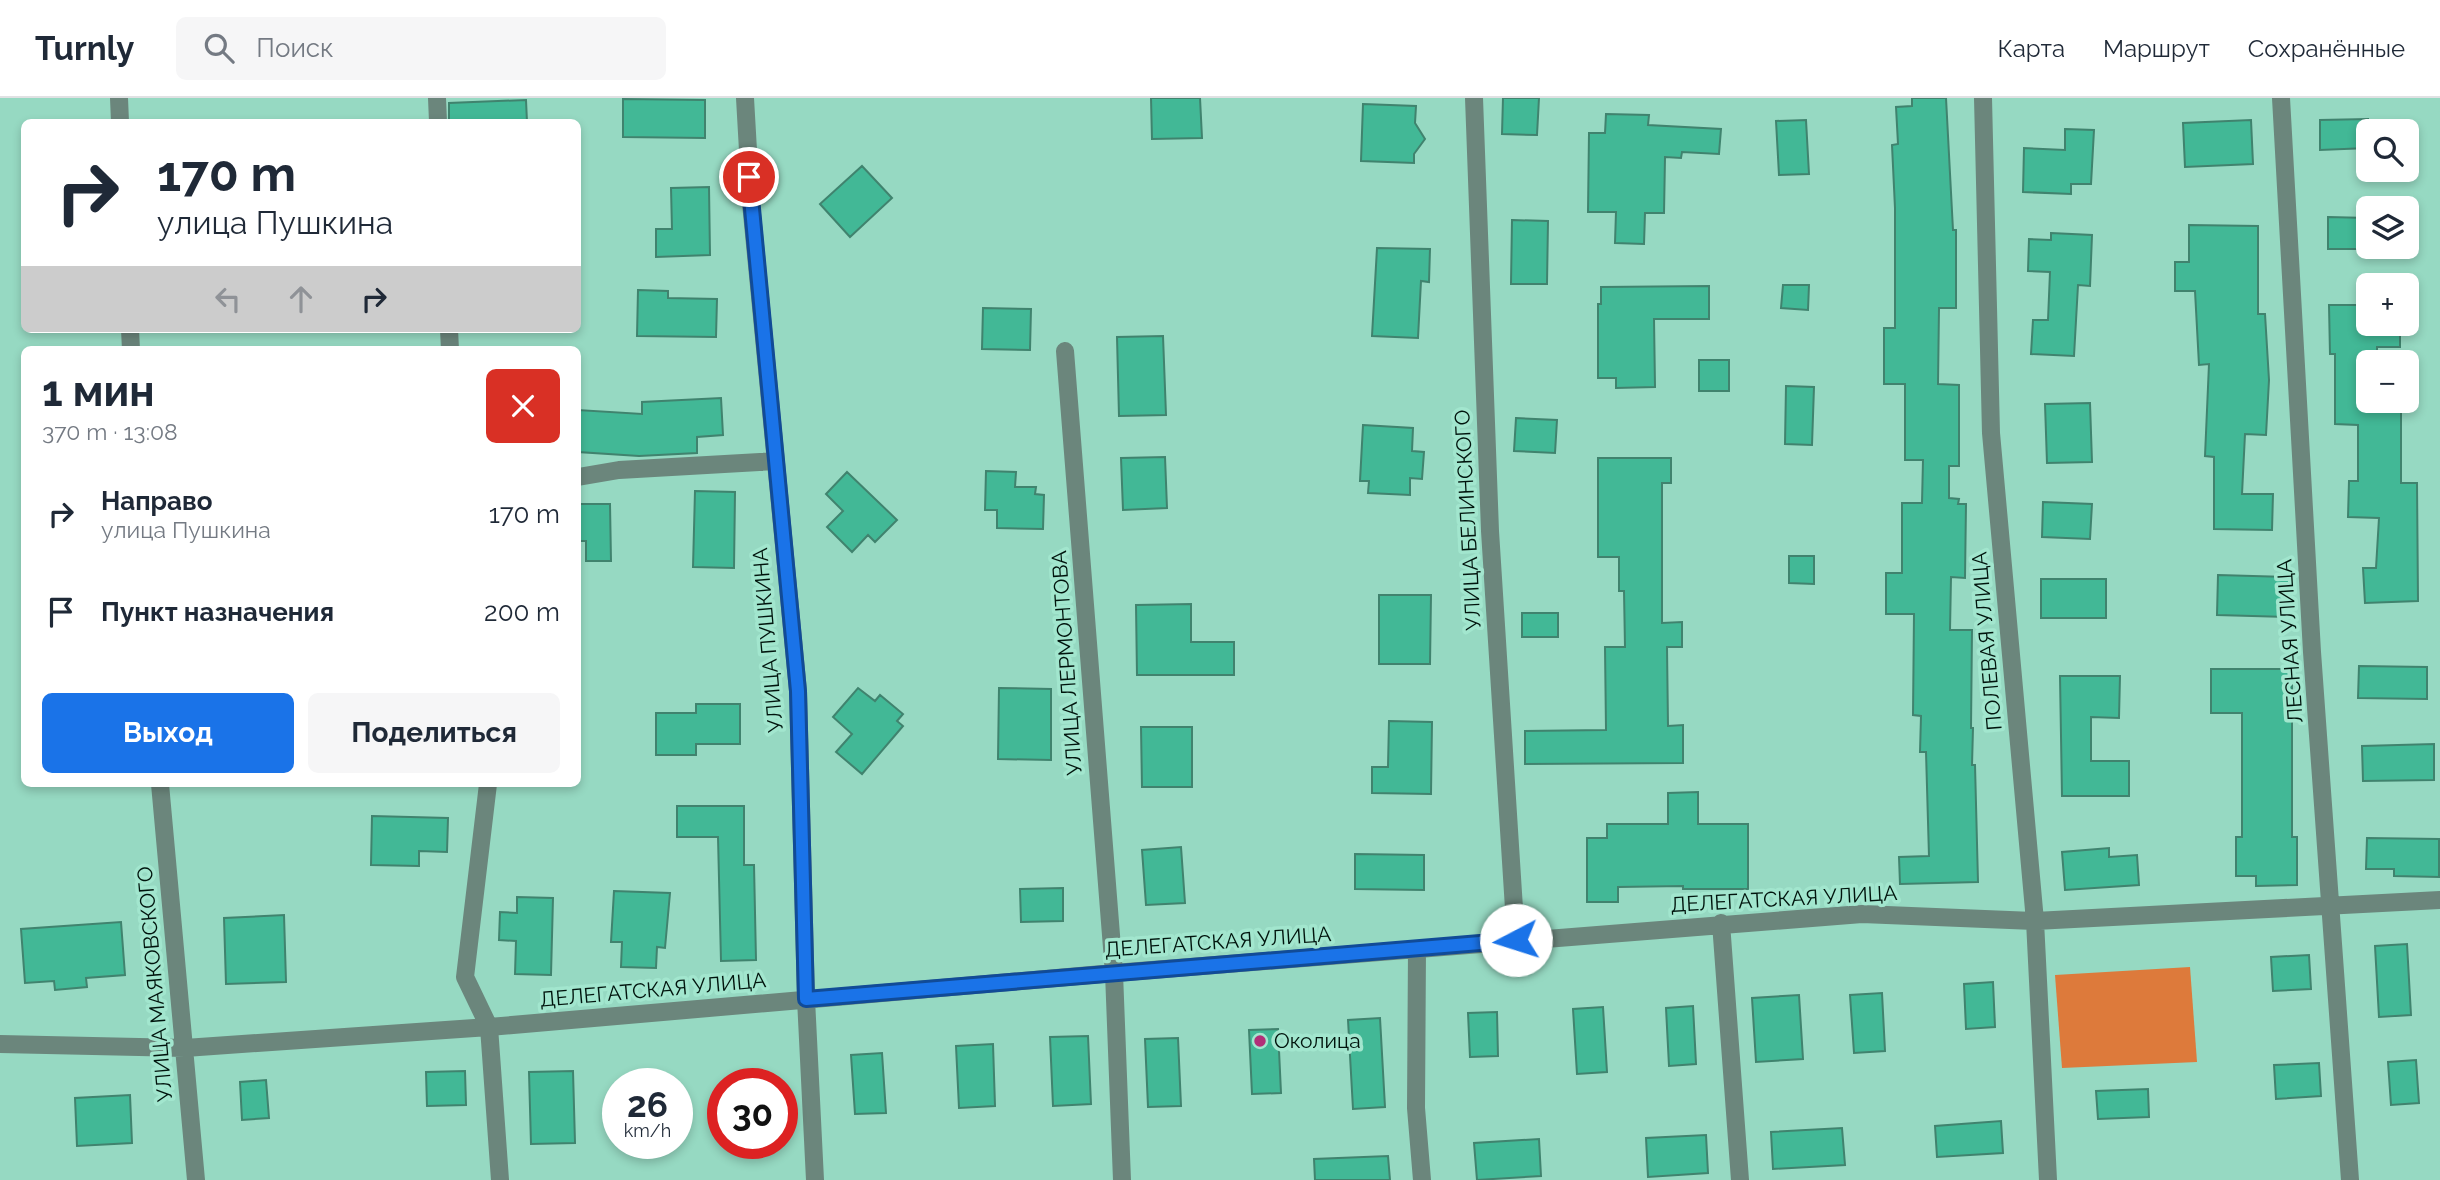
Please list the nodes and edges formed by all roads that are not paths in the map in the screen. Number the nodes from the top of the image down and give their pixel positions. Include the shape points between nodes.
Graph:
1 (119, 98) edge
2 (437, 98) edge
3 (746, 98) edge
4 (1474, 98) edge
5 (1983, 98) edge
6 (2281, 98) edge
7 (120, 119) edge
8 (438, 119) edge
9 (1065, 351) dead end
10 (776, 461) junction
11 (581, 476) edge
12 (160, 787) edge
13 (488, 787) edge
14 (2440, 900) edge
15 (2333, 906) junction
16 (2035, 921) junction
17 (1721, 923) junction
18 (1516, 940) junction
19 (1417, 949) junction
20 (1114, 973) junction
21 (806, 999) junction
22 (489, 1027) junction
23 (0, 1044) edge
24 (185, 1048) junction
25 (196, 1180) edge
26 (500, 1180) edge
27 (815, 1180) edge
28 (1122, 1180) edge
29 (1422, 1180) edge
30 (1740, 1180) edge
31 (2048, 1180) edge
32 (2350, 1180) edge

1 - 7 street
2 - 8 street
3 - 10 street, УЛИЦА ПУШКИНА via 751,203
4 - 18 street, УЛИЦА БЕЛИНСКОГО via 1490,531
5 - 16 street, ПОЛЕВАЯ УЛИЦА via 1991,433
6 - 15 street, ЛЕСНАЯ УЛИЦА via 2312,652
9 - 20 street, УЛИЦА ЛЕРМОНТОВА
10 - 11 street via 618,470
10 - 21 street, УЛИЦА ПУШКИНА via 798,691
12 - 24 street, УЛИЦА МАЯКОВСКОГО
13 - 22 street via 465,977
14 - 15 street, ДЕЛЕГАТСКАЯ УЛИЦА
15 - 16 street, ДЕЛЕГАТСКАЯ УЛИЦА
15 - 32 street, ЛЕСНАЯ УЛИЦА
16 - 17 street, ДЕЛЕГАТСКАЯ УЛИЦА via 1862,914
16 - 31 street, ПОЛЕВАЯ УЛИЦА
17 - 18 street, ДЕЛЕГАТСКАЯ УЛИЦА
17 - 30 street
18 - 19 street, ДЕЛЕГАТСКАЯ УЛИЦА
19 - 20 street, ДЕЛЕГАТСКАЯ УЛИЦА
19 - 29 street via 1416,1108
20 - 21 street, ДЕЛЕГАТСКАЯ УЛИЦА
20 - 28 street, УЛИЦА ЛЕРМОНТОВА
21 - 22 street, ДЕЛЕГАТСКАЯ УЛИЦА
21 - 27 street, УЛИЦА ПУШКИНА
22 - 24 street, ДЕЛЕГАТСКАЯ УЛИЦА
22 - 26 street
23 - 24 street, ДЕЛЕГАТСКАЯ УЛИЦА
24 - 25 street, УЛИЦА МАЯКОВСКОГО

